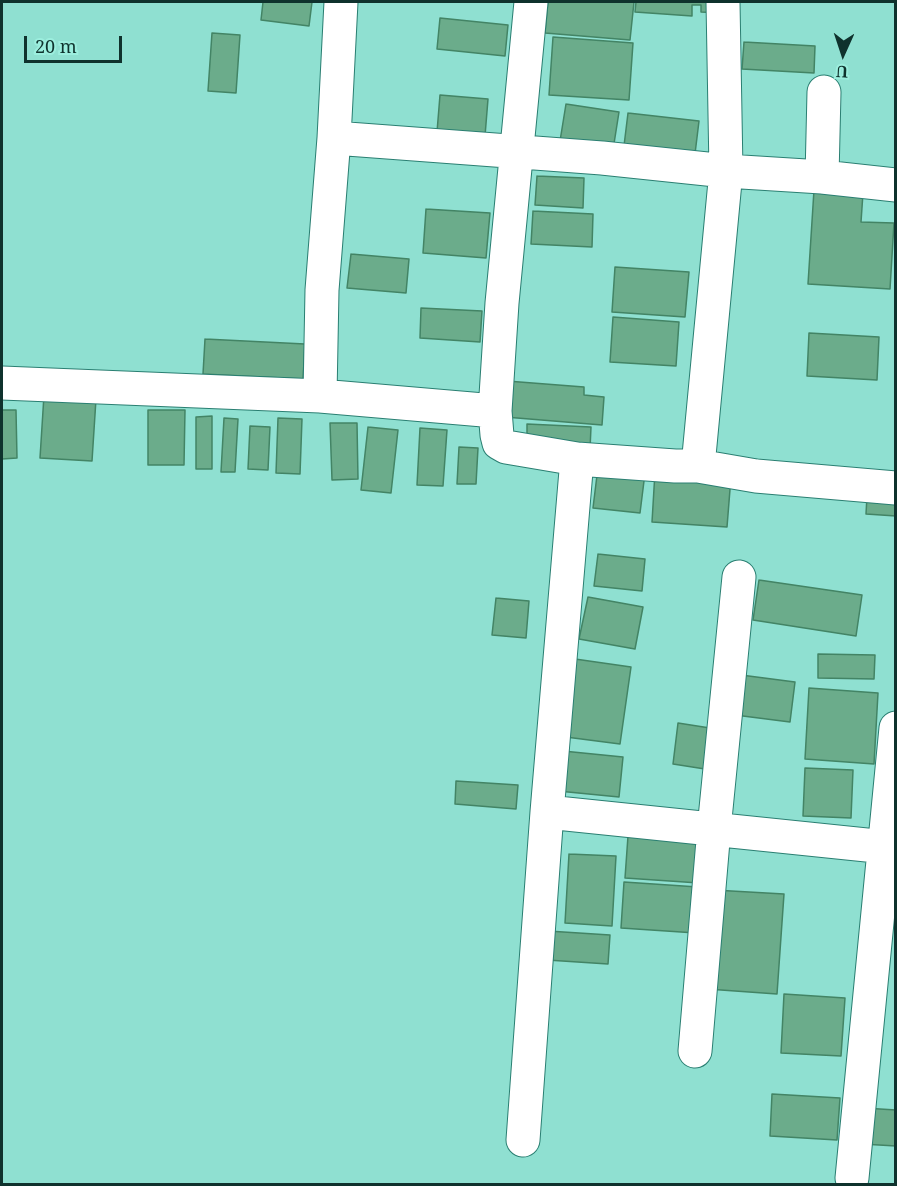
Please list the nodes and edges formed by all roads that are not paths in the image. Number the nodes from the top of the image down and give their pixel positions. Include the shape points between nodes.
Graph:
1 (341, 2) edge
2 (531, 2) edge
3 (723, 2) edge
4 (824, 92) dead end
5 (334, 138) junction
6 (517, 153) junction
7 (726, 171) junction
8 (822, 177) junction
9 (896, 185) edge
10 (2, 383) edge
11 (320, 396) junction
12 (495, 411) junction
13 (577, 459) junction
14 (698, 466) junction
15 (896, 488) edge
16 (740, 577) dead end
17 (896, 728) edge
18 (547, 812) junction
19 (714, 829) junction
20 (891, 847) edge
21 (695, 1051) dead end
22 (523, 1140) dead end
23 (852, 1178) dead end

1 - 5 street
2 - 6 street
3 - 7 street
4 - 8 street
5 - 6 street
5 - 11 street via 322,290
6 - 7 street
6 - 12 street
7 - 8 street
7 - 14 street
8 - 9 street
10 - 11 street
11 - 12 street
12 - 13 street via 499,443
13 - 14 street
13 - 18 street
14 - 15 street via 756,476
16 - 19 street
17 - 20 street
18 - 19 street
18 - 22 street
19 - 20 street
19 - 21 street
20 - 23 street

